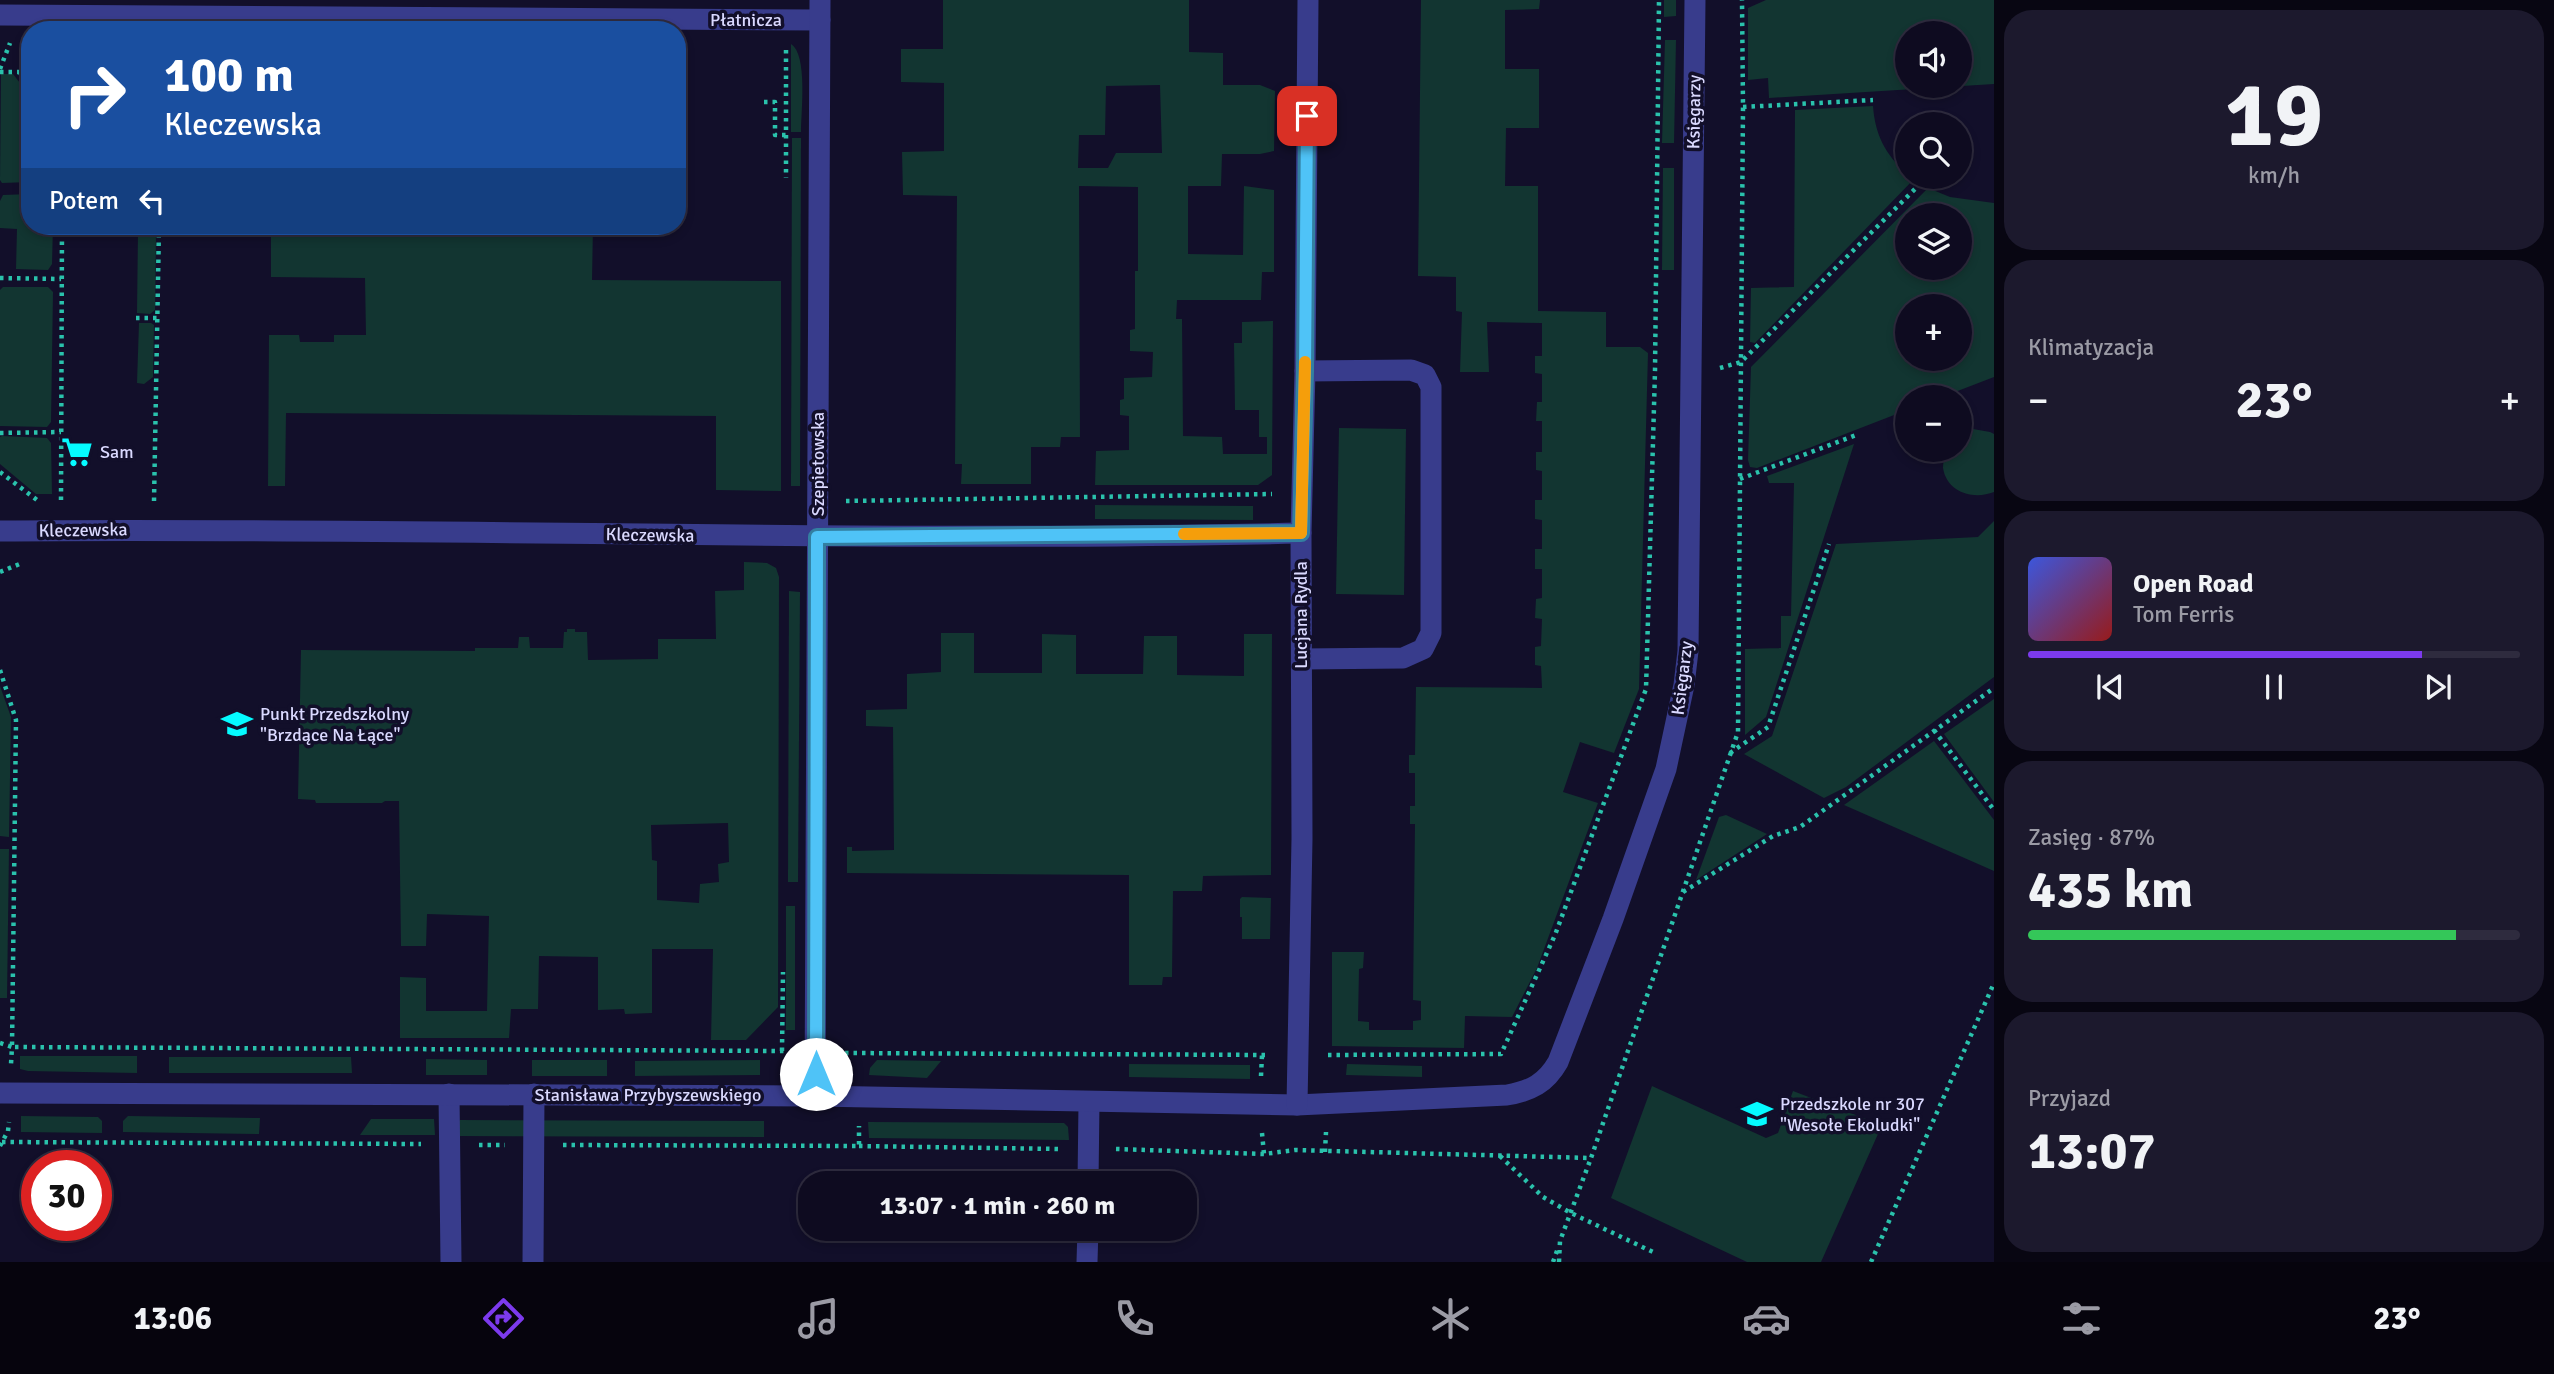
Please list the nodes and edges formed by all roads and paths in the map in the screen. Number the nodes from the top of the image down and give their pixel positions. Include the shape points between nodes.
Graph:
1 (1308, 0) edge
2 (1659, 0) edge
3 (1695, 0) edge
4 (1743, 1) edge
5 (820, 10) edge
6 (0, 15) edge
7 (0, 72) edge
8 (20, 72) edge
9 (1873, 100) dead end
10 (764, 102) dead end
11 (1743, 107) junction
12 (786, 135) dead end
13 (1915, 189) edge
14 (62, 235) edge
15 (159, 235) edge
16 (0, 278) edge
17 (61, 278) junction
18 (136, 318) dead end
19 (158, 318) junction
20 (1741, 362) junction
21 (1305, 371) junction
22 (1709, 371) dead end
23 (61, 432) junction
24 (0, 433) edge
25 (1856, 435) dead end
26 (0, 472) edge
27 (1740, 479) junction
28 (1280, 494) dead end
29 (817, 500) junction
30 (61, 501) junction
31 (74, 501) dead end
32 (163, 502) dead end
33 (0, 531) edge
34 (1301, 533) junction
35 (817, 537) junction
36 (1829, 544) dead end
37 (1302, 659) junction
38 (1994, 688) edge
39 (1934, 730) junction
40 (1730, 754) junction
41 (1994, 810) edge
42 (1683, 892) junction
43 (1994, 983) edge
44 (1992, 996) edge
45 (1328, 1055) dead end
46 (0, 1093) edge
47 (449, 1094) junction
48 (534, 1094) junction
49 (815, 1096) junction
50 (1089, 1102) junction
51 (1297, 1105) junction
52 (859, 1146) dead end
53 (1089, 1149) junction
54 (1500, 1156) junction
55 (1591, 1158) junction
56 (1088, 1171) edge
57 (1571, 1213) junction
58 (1087, 1241) edge
59 (1560, 1241) junction
60 (1655, 1253) dead end
61 (451, 1262) edge
62 (533, 1262) edge
63 (1087, 1262) edge
64 (1553, 1262) edge
65 (1559, 1262) edge
66 (1871, 1262) edge

1 - 21 street, Lucjana Rydla
2 - 45 path via 1646,689 1555,935 1501,1054
3 - 51 street, Księgarzy via 1688,651 1666,769 1613,919 1558,1062 1539,1084 1507,1095
4 - 11 path
5 - 6 street, Płatnicza
5 - 29 street, Szepietowska
7 - 8 path
9 - 11 path
10 - 12 path via 775,102 775,135
11 - 20 path
13 - 20 path
14 - 17 path
15 - 19 path
16 - 17 path
17 - 23 path
18 - 19 path
19 - 32 path via 153,502
20 - 22 path
20 - 27 path
21 - 34 street, Lucjana Rydla
21 - 37 street via 1411,370 1425,375 1431,387 1431,633 1423,649 1403,658
23 - 24 path
23 - 30 path
25 - 27 path
26 - 30 path via 38,501
27 - 40 path via 1738,732
28 - 29 path
29 - 35 street, Szepietowska
30 - 31 path
33 - 35 street, Kleczewska
34 - 35 street, Kleczewska
34 - 37 street, Lucjana Rydla
35 - 49 street, Szepietowska
36 - 40 path via 1768,727
37 - 51 street, Lucjana Rydla
38 - 39 path
39 - 41 path
39 - 42 path via 1800,827 1773,836
40 - 42 path
42 - 55 path
43 - 44 path
44 - 66 path
46 - 47 street, Stanisława Przybyszewskiego
47 - 48 street, Stanisława Przybyszewskiego
47 - 61 street
48 - 49 street, Stanisława Przybyszewskiego
48 - 62 street
49 - 50 street, Stanisława Przybyszewskiego
50 - 51 street, Stanisława Przybyszewskiego
50 - 53 street
52 - 53 path
53 - 54 path
53 - 56 street
54 - 55 path
54 - 57 path via 1543,1196
55 - 57 path
57 - 59 path
57 - 60 path
58 - 63 street
59 - 64 path
59 - 65 path

